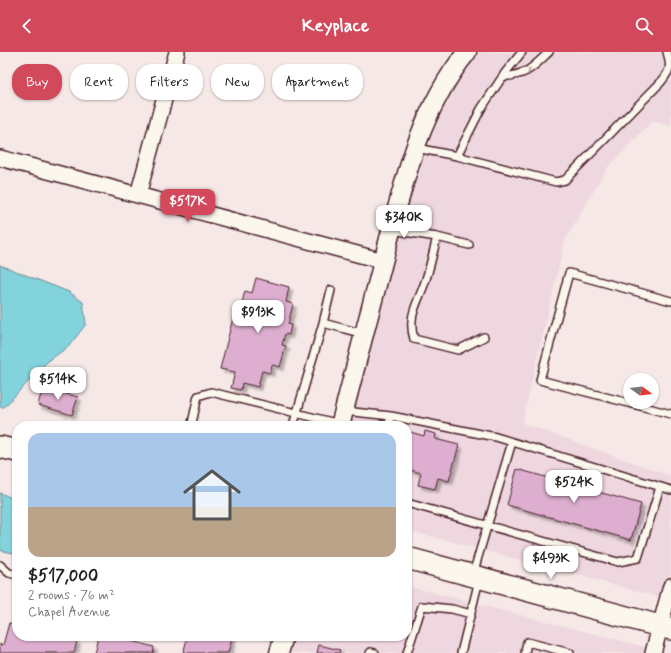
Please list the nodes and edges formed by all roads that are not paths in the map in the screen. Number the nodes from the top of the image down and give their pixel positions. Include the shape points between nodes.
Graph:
1 (177, 52) edge
2 (467, 52) edge
3 (522, 52) edge
4 (549, 52) edge
5 (667, 52) edge
6 (502, 77) junction
7 (416, 148) junction
8 (457, 156) junction
9 (0, 158) edge
10 (138, 195) junction
11 (391, 230) junction
12 (437, 237) junction
13 (470, 245) dead end
14 (383, 261) junction
15 (331, 290) dead end
16 (671, 301) edge
17 (323, 323) junction
18 (364, 334) junction
19 (484, 337) dead end
20 (297, 412) junction
21 (671, 414) edge
22 (392, 416) junction
23 (341, 420) edge
24 (192, 421) edge
25 (294, 421) edge
26 (390, 421) edge
27 (512, 442) junction
28 (0, 447) edge
29 (12, 450) edge
30 (660, 487) junction
31 (671, 490) edge
32 (412, 504) edge
33 (487, 525) junction
34 (412, 559) edge
35 (0, 564) edge
36 (12, 574) edge
37 (476, 577) junction
38 (671, 586) edge
39 (471, 614) junction
40 (666, 628) edge
41 (412, 637) edge
42 (283, 641) edge
43 (411, 641) edge
44 (279, 653) edge
45 (370, 653) edge
46 (375, 653) edge
47 (407, 653) edge
48 (461, 653) edge
49 (524, 653) edge
50 (570, 653) edge
51 (653, 653) edge

1 - 10 street
2 - 7 street via 439,94 427,117
3 - 6 lane
6 -> 4 lane via 525,73
5 - 8 lane via 669,72 565,180 556,182
6 - 8 lane via 481,109
7 - 8 lane
7 - 11 street
9 - 10 street
10 - 14 street
11 - 12 lane
11 - 14 street
12 - 13 lane
12 - 19 lane via 413,314 410,328 414,339 458,350
14 - 18 street
15 - 17 lane
16 - 21 lane via 569,273 540,380
17 - 18 lane
17 - 20 lane
18 - 23 street
20 - 23 lane
20 - 24 lane via 211,392 198,396
20 - 25 lane
22 - 23 lane
22 - 26 lane
22 - 27 lane
27 - 30 lane
27 - 33 lane
28 - 29 main road
30 - 31 lane
30 - 33 lane via 638,558 618,562
32 - 33 lane
33 - 37 lane
34 - 37 main road
35 - 36 lane
37 - 39 lane
37 - 40 main road
38 - 40 street
39 - 41 lane via 422,606
39 - 48 lane
40 - 51 street
42 - 44 street
43 - 47 lane
45 - 46 lane
49 - 50 lane via 528,642

